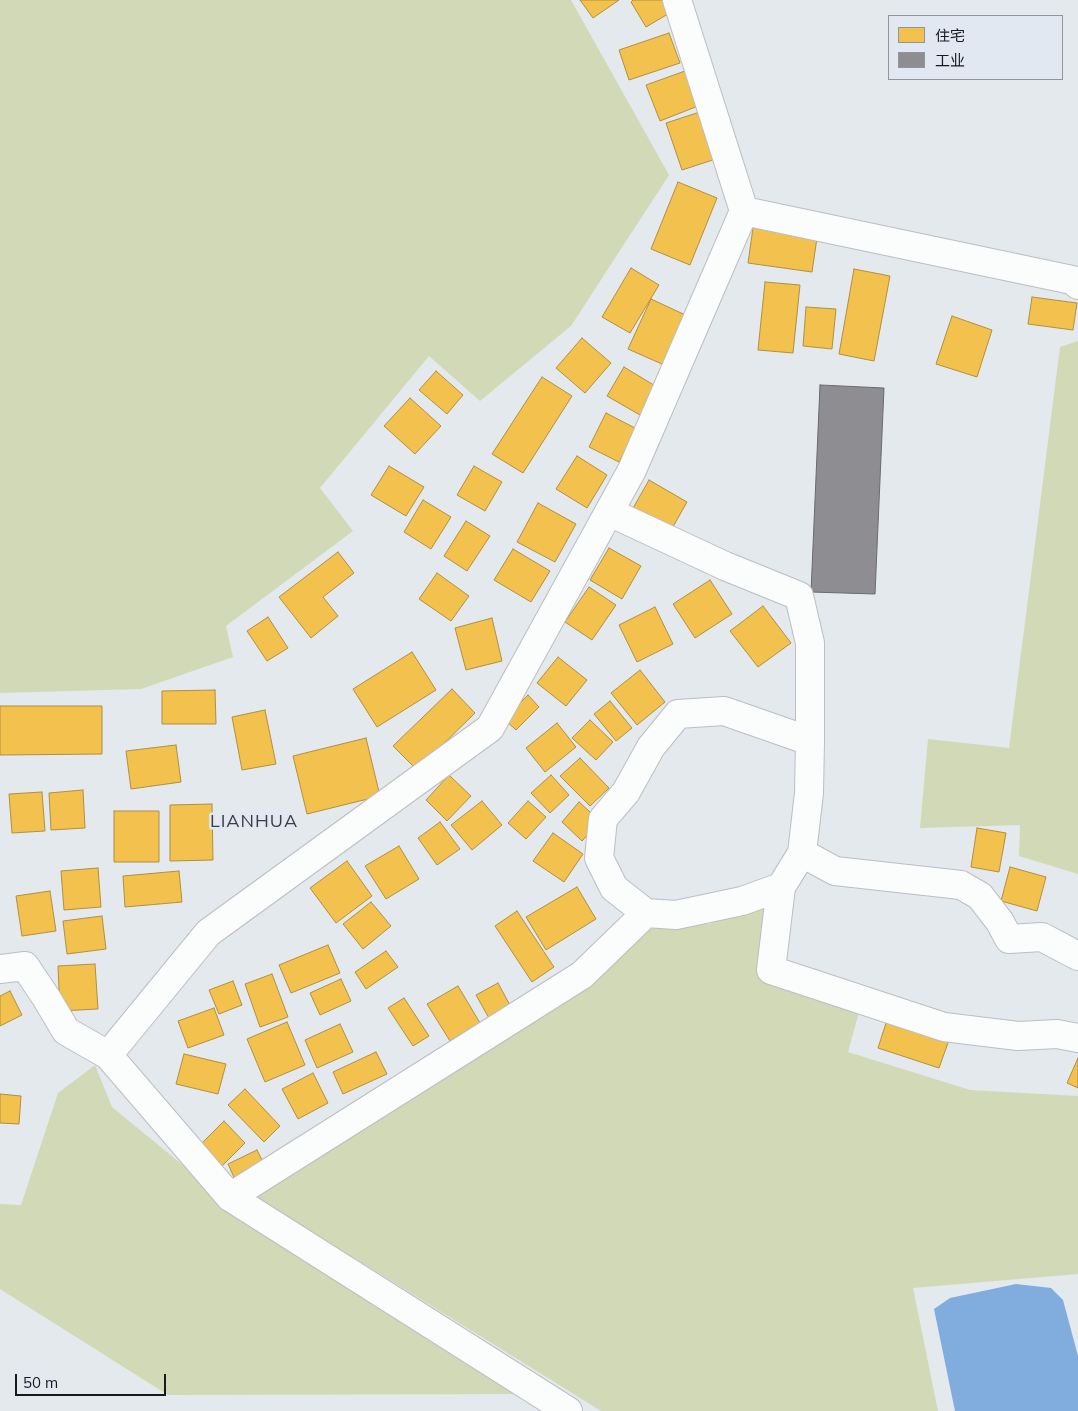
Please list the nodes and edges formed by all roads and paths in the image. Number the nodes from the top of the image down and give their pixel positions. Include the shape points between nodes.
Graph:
1 (677, 0) edge
2 (744, 211) junction
3 (1078, 285) edge
4 (620, 517) dead end
5 (810, 741) junction
6 (802, 853) junction
7 (781, 887) junction
8 (646, 913) junction
9 (1078, 956) edge
10 (0, 969) edge
11 (1078, 1038) edge
12 (108, 1055) junction
13 (230, 1197) junction
14 (568, 1411) edge

1 - 2 street
2 - 3 street via 1072,280
2 - 12 street via 632,470 490,728 208,933
4 - 5 street via 799,596 810,643
5 - 6 street via 809,793
5 - 8 street via 724,711 678,714 651,747 626,792 603,819 599,858 614,888
6 - 7 street
6 - 9 street via 835,871 961,885 980,896 1009,939 1042,937
7 - 8 street via 742,901 676,915
7 - 11 street via 771,970 944,1027 1018,1036 1057,1034
8 - 13 street via 582,975
10 - 12 street via 25,966 66,1031
12 - 13 street
13 - 14 street

